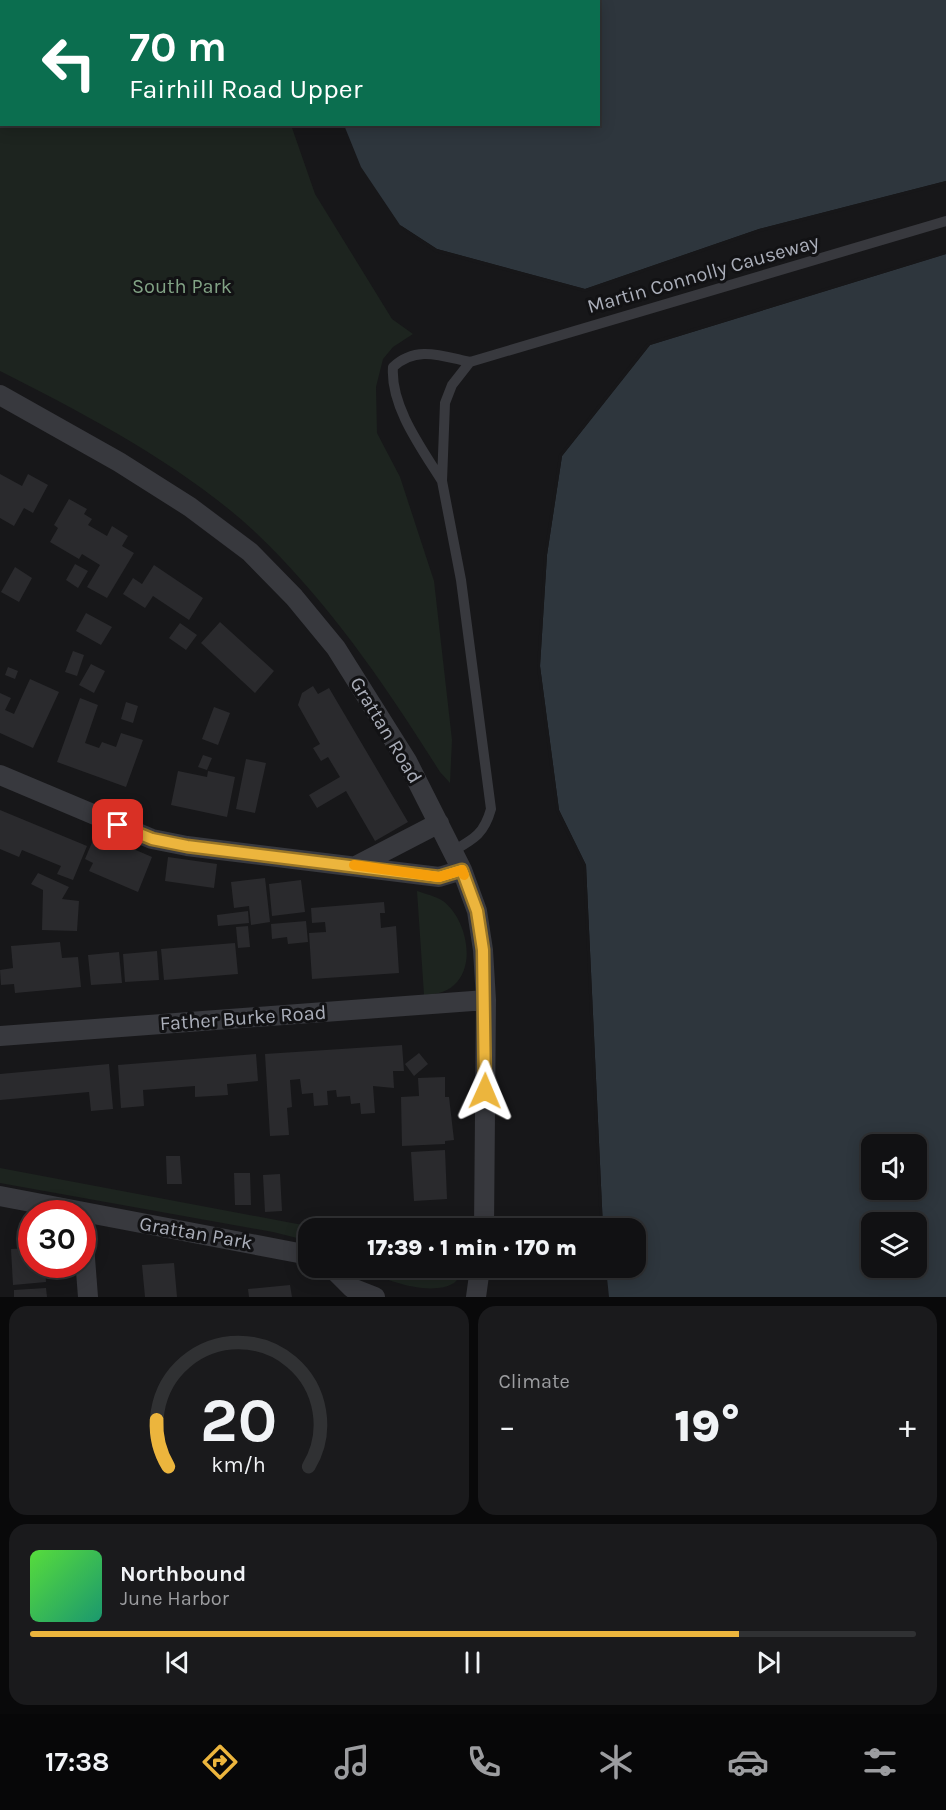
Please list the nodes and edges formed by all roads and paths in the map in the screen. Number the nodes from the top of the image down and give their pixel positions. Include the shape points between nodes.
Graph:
1 (946, 221) edge
2 (470, 362) junction
3 (0, 395) edge
4 (442, 481) junction
5 (0, 775) edge
6 (439, 823) junction
7 (453, 852) junction
8 (358, 866) junction
9 (462, 870) junction
10 (486, 1000) junction
11 (0, 1036) edge
12 (0, 1196) edge
13 (18, 1200) edge
14 (96, 1217) edge
15 (484, 1218) edge
16 (298, 1253) edge
17 (87, 1278) edge
18 (339, 1278) edge
19 (479, 1278) edge
20 (350, 1293) edge
21 (88, 1297) edge
22 (375, 1297) edge
23 (476, 1297) edge

1 - 2 lane, Martin Connolly Causeway
2 - 4 lane, Martin Connolly Causeway via 452,385 446,404
2 - 4 lane, Martin Connolly Causeway via 415,354 393,367 392,381 402,409
3 - 6 street, Grattan Road via 172,495 250,552 336,648 379,713
4 - 7 lane, Martin Connolly Causeway via 461,580 491,809 486,827
5 - 8 street via 152,839
6 - 7 street, Grattan Road
6 - 8 street
7 - 9 street, Grattan Road
8 - 9 street via 439,877
9 - 10 street, Grattan Road via 477,911
10 - 11 street, Father Burke Road
10 - 15 street, Grattan Road
12 - 13 street, Grattan Park
14 - 16 street, Grattan Park
17 - 21 street
18 - 20 street
19 - 23 street
20 - 22 street

